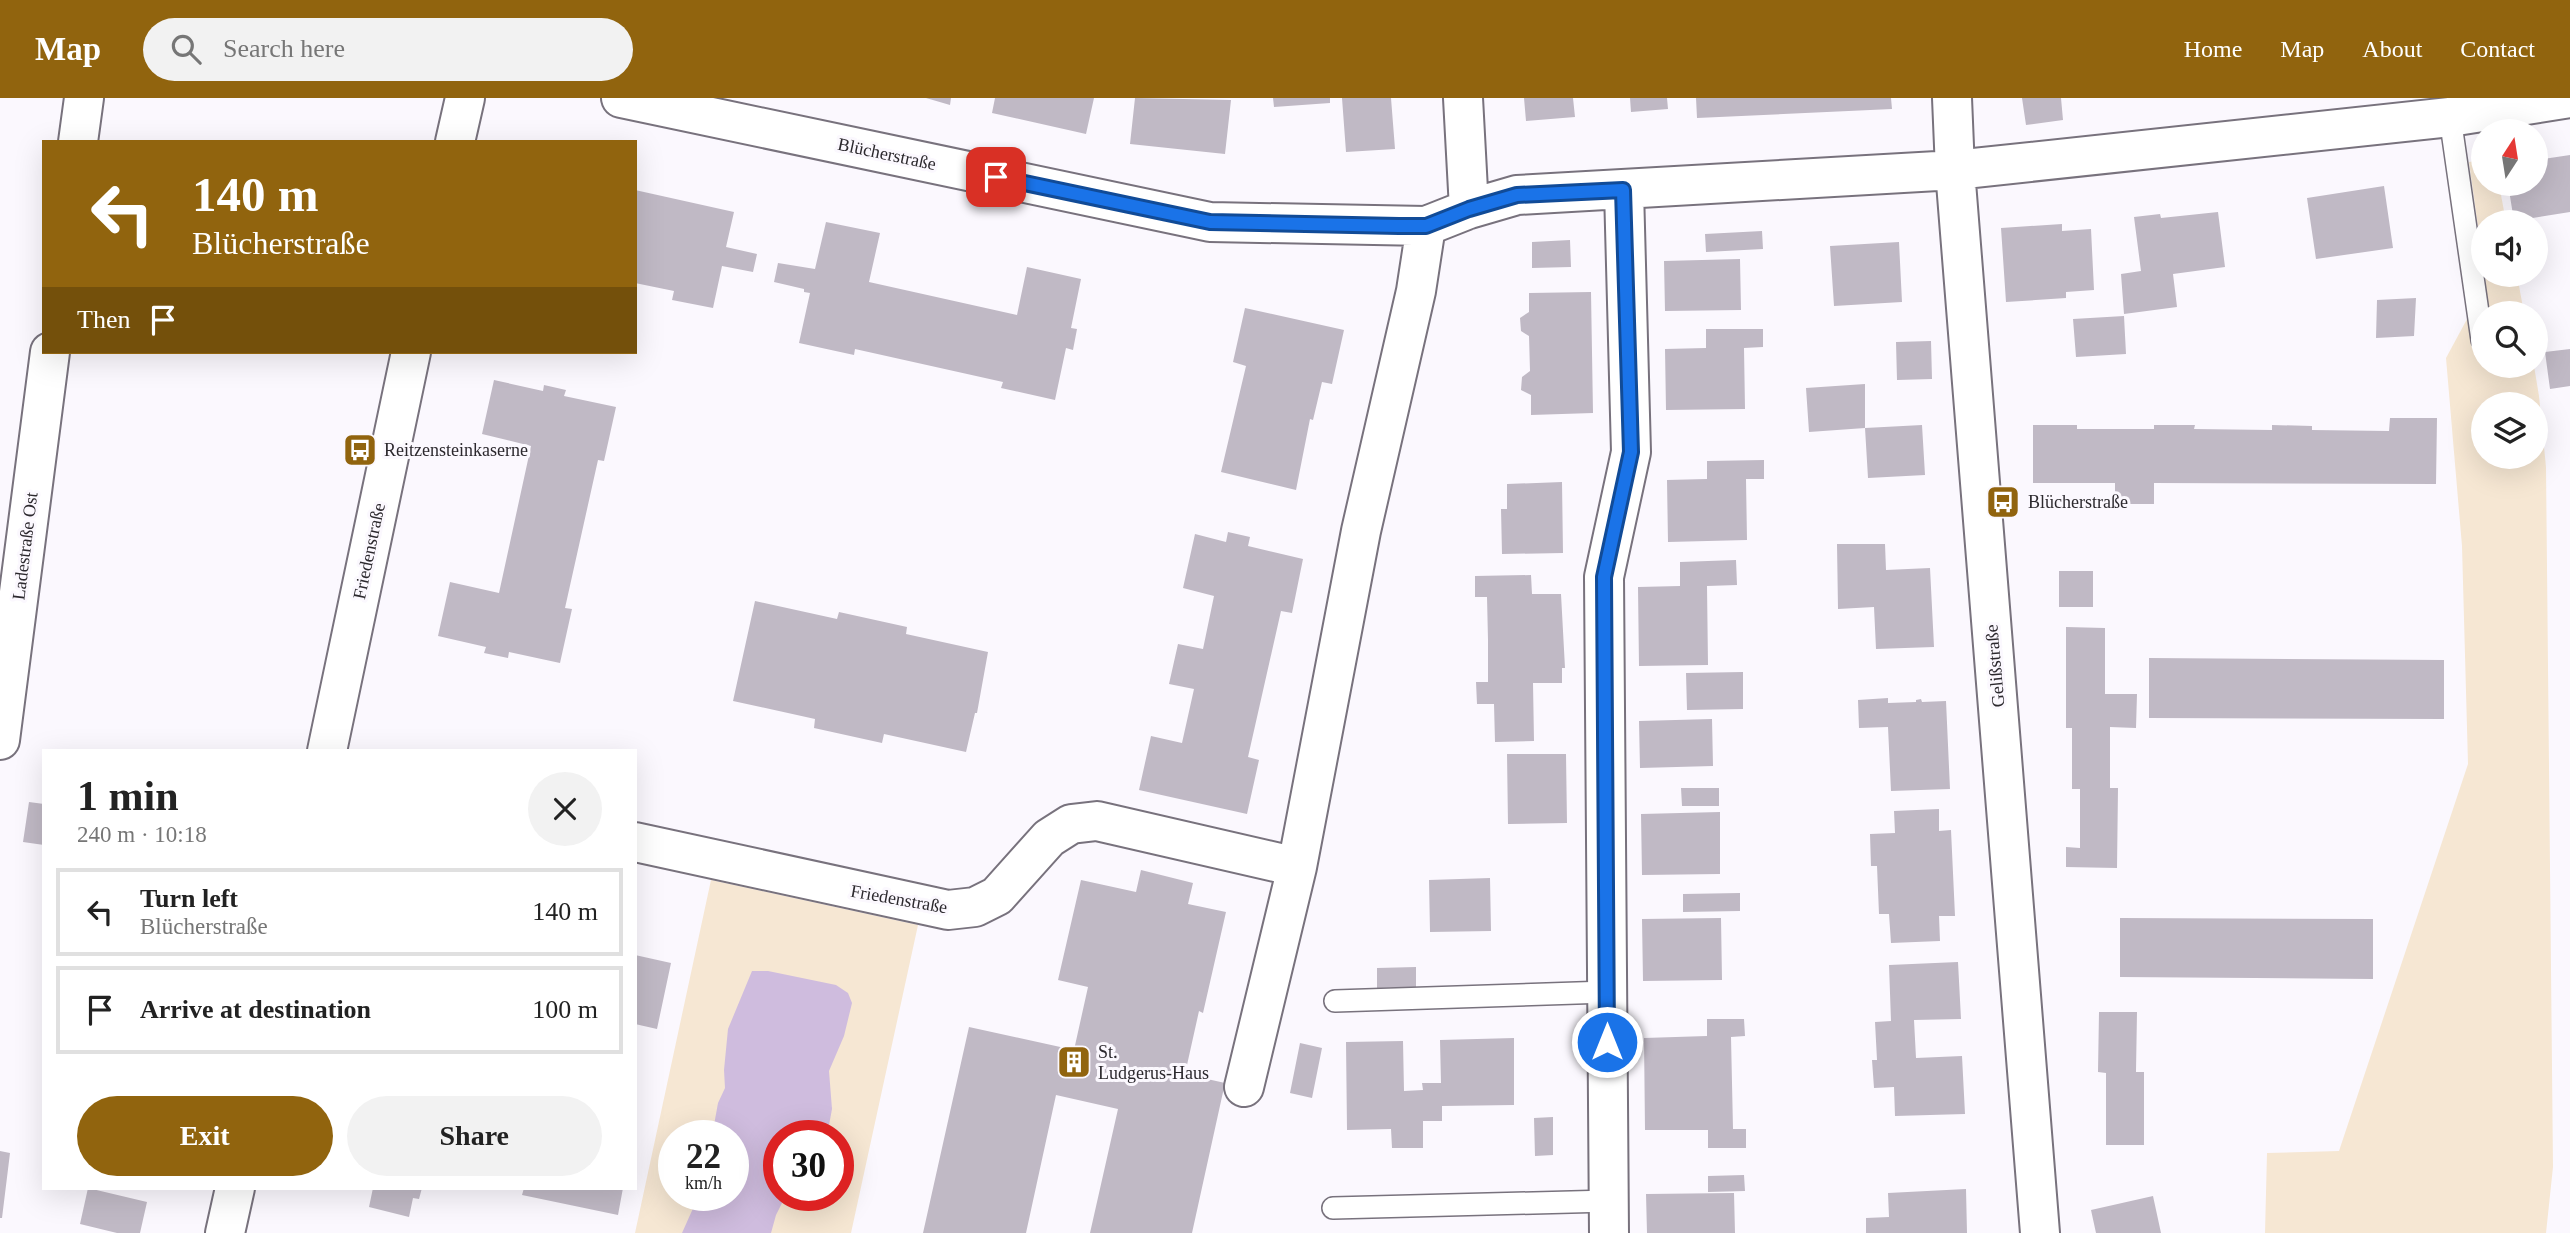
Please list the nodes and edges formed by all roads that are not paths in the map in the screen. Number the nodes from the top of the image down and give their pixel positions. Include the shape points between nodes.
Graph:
1 (84, 98) edge
2 (465, 98) edge
3 (621, 98) edge
4 (1463, 98) edge
5 (1952, 98) edge
6 (2570, 98) edge
7 (2449, 107) edge
8 (78, 140) edge
9 (455, 140) edge
10 (1955, 170) junction
11 (1623, 190) junction
12 (1469, 209) junction
13 (1426, 226) junction
14 (2476, 301) edge
15 (50, 354) edge
16 (411, 354) edge
17 (0, 740) edge
18 (327, 749) edge
19 (637, 842) edge
20 (1297, 867) junction
21 (1607, 992) junction
22 (1335, 1000) dead end
23 (1244, 1087) dead end
24 (235, 1190) edge
25 (1333, 1208) dead end
26 (1609, 1217) edge
27 (225, 1233) edge
28 (2040, 1233) edge

1 - 8 street
2 - 9 street
3 - 13 street, Blücherstraße via 1210,222
4 - 12 street
5 - 10 street, Gelißstraße
6 - 7 street, Blücherstraße
7 - 10 street, Blücherstraße
7 - 14 lane
10 - 11 street, Blücherstraße
10 - 28 street, Gelißstraße
11 - 12 street, Blücherstraße via 1517,195
11 - 21 street via 1631,452 1604,577
12 - 13 street, Blücherstraße
13 - 20 street via 1416,291 1361,531
15 - 17 street, Ladestraße Ost
16 - 18 street, Friedenstraße
19 - 20 street, Friedenstraße via 948,910 975,907 997,896 1049,838 1071,824 1097,821
20 - 23 street
21 - 22 lane
21 - 26 street
24 - 27 street
25 - 26 lane

